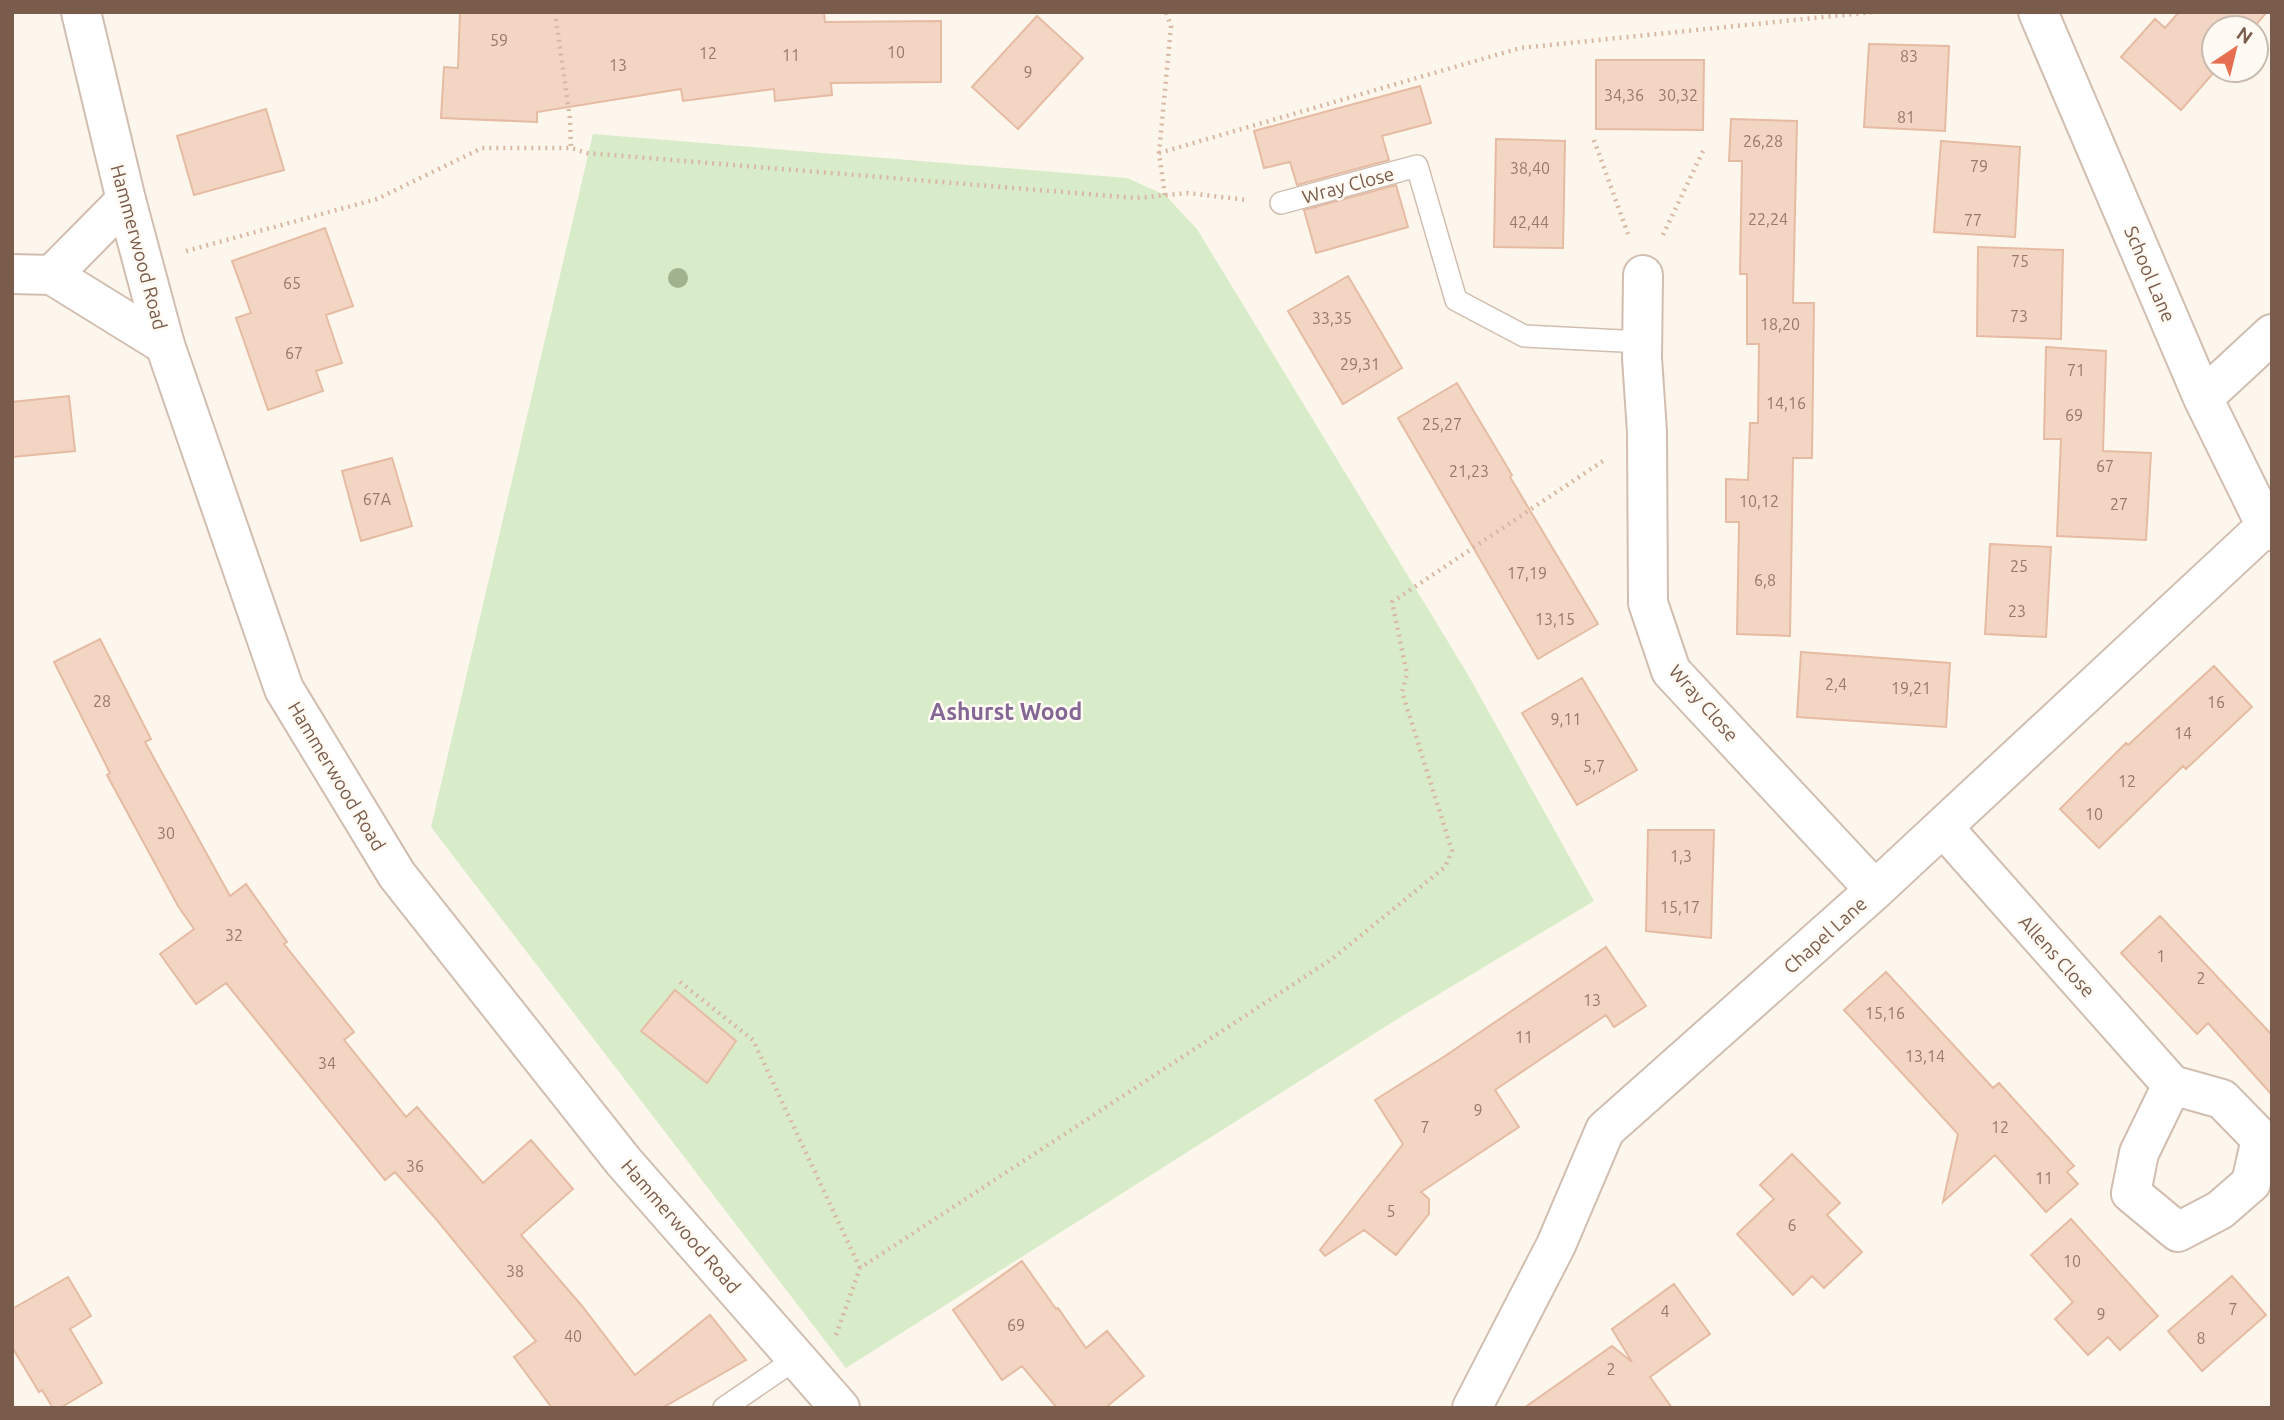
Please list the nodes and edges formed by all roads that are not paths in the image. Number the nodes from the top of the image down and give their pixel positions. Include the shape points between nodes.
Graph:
1 (80, 12) edge
2 (2038, 12) edge
3 (126, 200) junction
4 (1281, 203) road end
5 (12, 274) edge
6 (52, 275) junction
7 (1643, 275) road end
8 (2272, 334) edge
9 (1642, 342) junction
10 (165, 345) junction
11 (2203, 398) junction
12 (2269, 528) edge
13 (1943, 827) junction
14 (1875, 890) junction
15 (2172, 1085) dead end
16 (802, 1364) junction
17 (724, 1408) edge
18 (840, 1408) edge
19 (1472, 1408) edge

1 - 3 street, Hammerwood Road
2 - 11 street, School Lane
3 - 6 street
3 - 10 street, Hammerwood Road
4 - 9 lane, Wray Close via 1417,166 1456,300 1524,336
5 - 6 street
6 - 10 street
7 - 9 street, Wray Close
8 - 11 street
9 - 14 street, Wray Close via 1648,603 1671,671
10 - 16 street, Hammerwood Road via 284,689 397,875 624,1162
11 - 12 street, School Lane
12 - 13 street, Chapel Lane
13 - 14 street, Chapel Lane
13 - 15 street, Allens Close
14 - 19 street, Chapel Lane via 1605,1130 1556,1245
16 - 17 lane
16 - 18 street, Hammerwood Road

